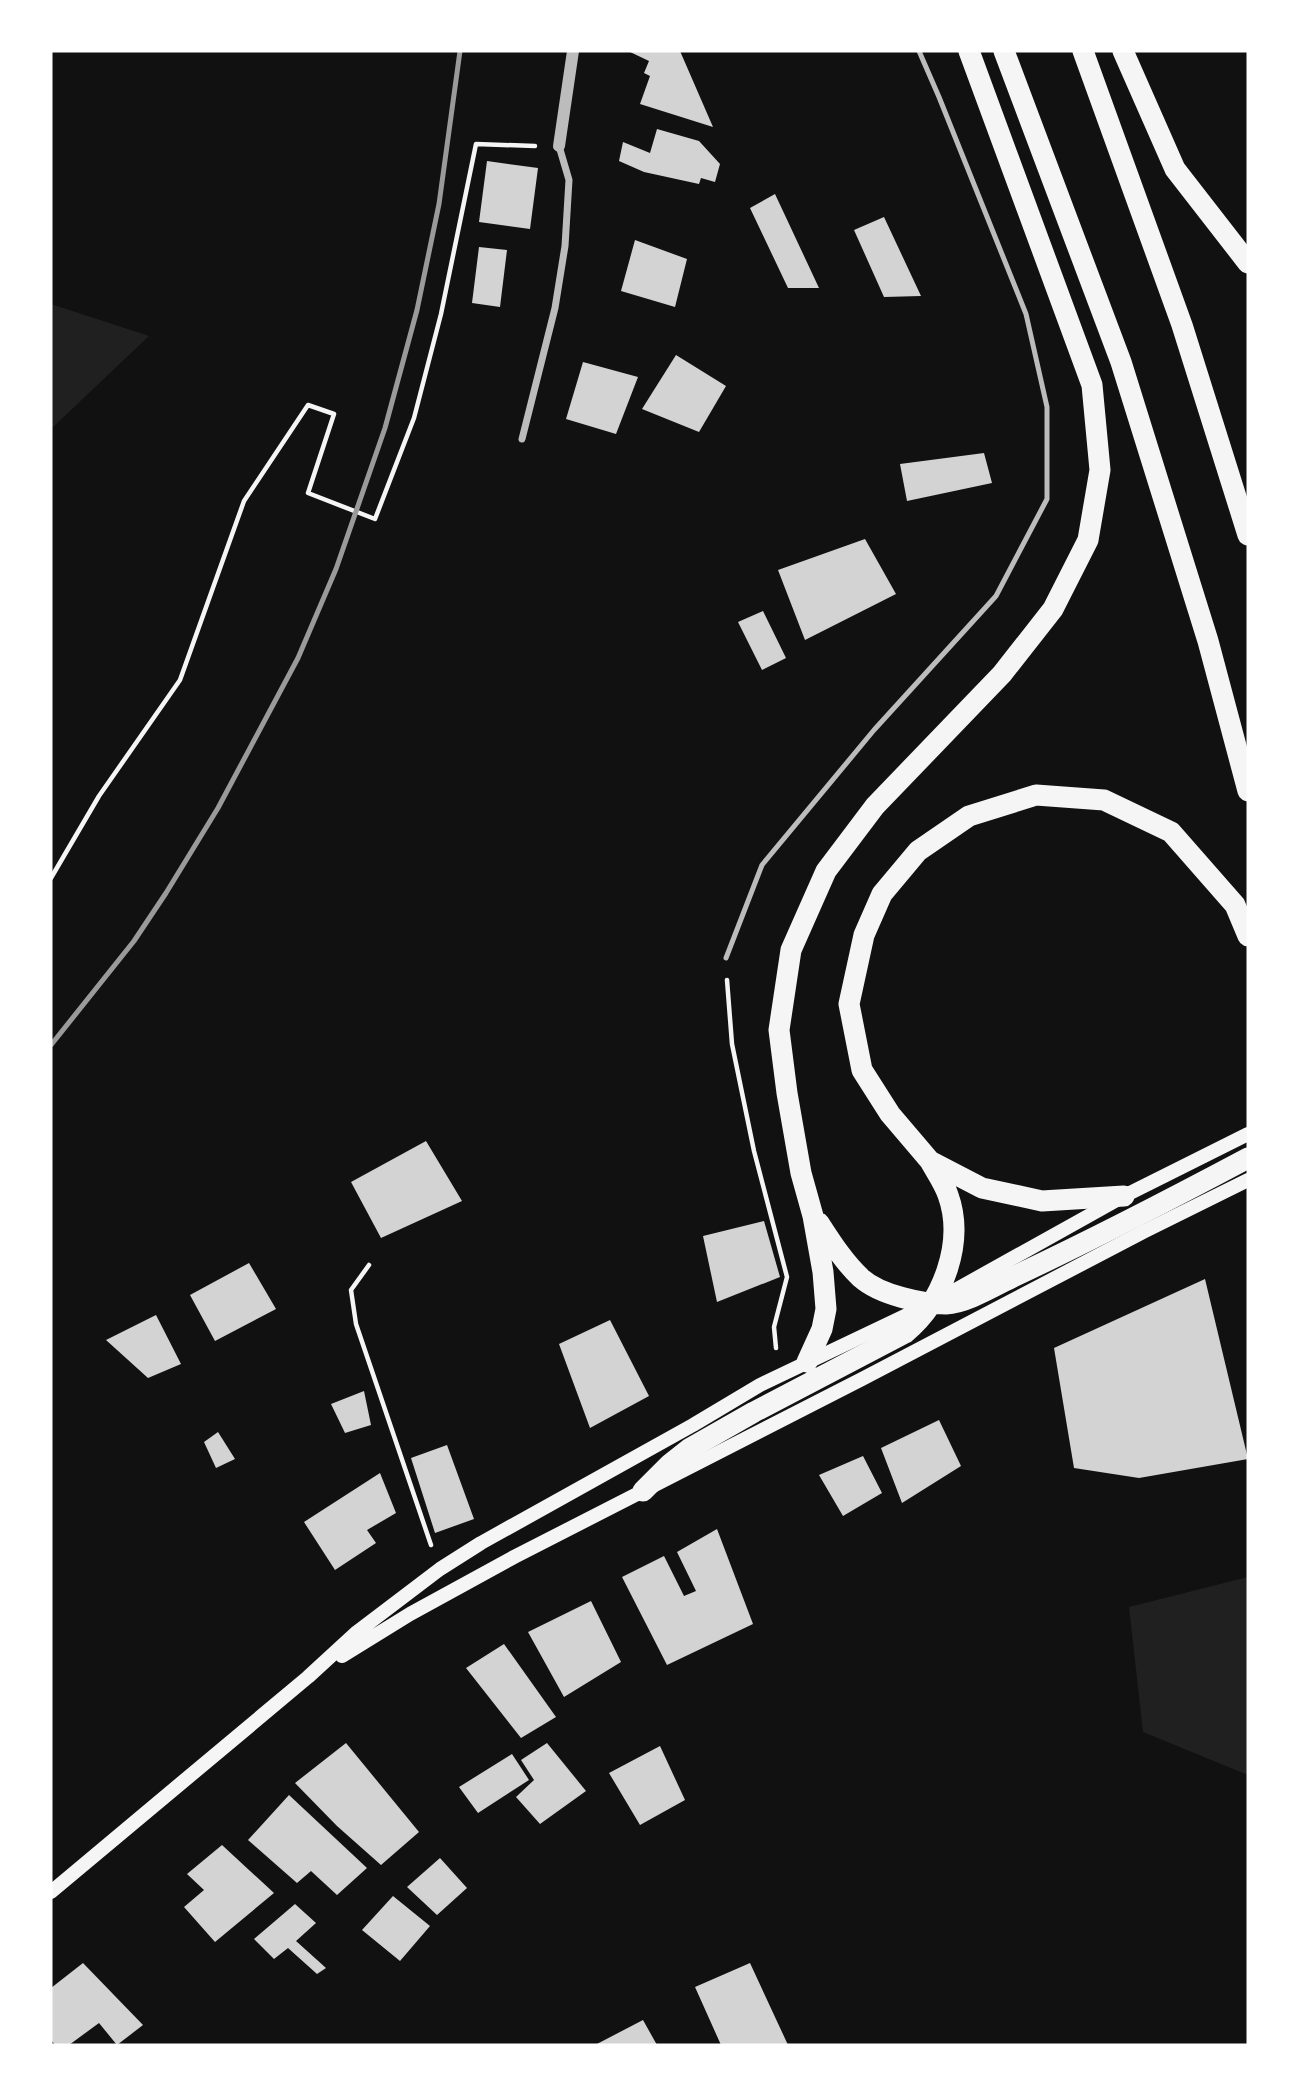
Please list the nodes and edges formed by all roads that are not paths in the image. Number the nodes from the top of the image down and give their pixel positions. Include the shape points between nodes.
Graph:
1 (573, 51) edge
2 (919, 51) edge
3 (969, 51) edge
4 (1004, 51) edge
5 (1083, 51) edge
6 (1123, 51) edge
7 (559, 146) joint
8 (1248, 263) edge
9 (522, 439) dead end
10 (1248, 535) edge
11 (1248, 791) edge
12 (1248, 936) edge
13 (726, 958) road end
14 (1248, 1134) edge
15 (1248, 1158) edge
16 (930, 1161) junction
17 (1248, 1180) edge
18 (1124, 1196) junction
19 (813, 1216) junction
20 (932, 1303) junction
21 (807, 1362) junction
22 (643, 1491) junction
23 (308, 1677) junction
24 (51, 1892) edge

1 - 7 street
2 - 13 lane via 1026,314 1047,407 1046,499 996,596 874,730 762,865
3 - 19 highway via 1092,385 1100,470 1088,540 1053,610 1002,674 876,806 826,871 791,950 779,1030 799,1160
4 - 11 highway via 1121,362 1208,641
5 - 10 highway via 1182,325
6 - 8 highway via 1175,169
7 - 9 street via 569,180 565,246 555,308
12 - 16 highway via 1235,905 1171,832 1104,800 1036,795 969,816 918,851 882,894 864,935 849,1004 862,1070 890,1114
14 - 18 main road
15 - 20 highway via 971,1297 949,1304
16 - 18 highway via 982,1188 1042,1201
16 - 20 highway via 948,1195 954,1227 949,1268
17 - 22 main road
18 - 20 main road
19 - 20 highway via 863,1280 909,1300
19 - 21 highway via 826,1309
20 - 21 main road
20 - 22 highway via 905,1333 689,1450
21 - 23 main road via 481,1543 358,1632
22 - 23 main road via 410,1614
23 - 24 main road

